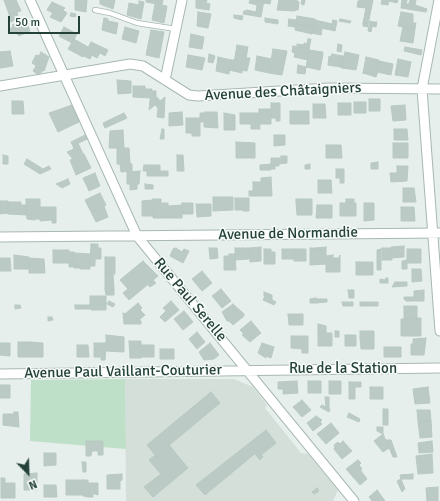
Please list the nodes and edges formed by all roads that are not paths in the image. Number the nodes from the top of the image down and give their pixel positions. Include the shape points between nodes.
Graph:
1 (30, 0) edge
2 (182, 0) edge
3 (439, 0) edge
4 (95, 10) dead end
5 (176, 29) junction
6 (64, 76) junction
7 (165, 80) junction
8 (0, 86) edge
9 (422, 89) junction
10 (440, 89) edge
11 (436, 233) edge
12 (137, 236) junction
13 (0, 238) edge
14 (440, 331) edge
15 (440, 368) edge
16 (247, 370) junction
17 (0, 374) edge
18 (353, 501) edge

1 - 6 street, Rue Paul Serelle
2 - 5 street
3 - 9 street
4 - 5 lane via 137,23
5 - 7 street
6 - 7 street, Avenue des Châtaigniers via 130,64 143,66
6 - 8 street, Avenue des Châtaigniers
6 - 12 street, Rue Paul Serelle
7 - 9 street, Avenue des Châtaigniers via 189,95 198,96 329,88
9 - 10 street, Avenue des Châtaigniers
9 - 11 street
11 - 12 street, Avenue de Normandie
11 - 14 street
12 - 13 street, Avenue de Normandie
12 - 16 street, Rue Paul Serelle
15 - 16 street, Rue de la Station
16 - 17 street, Avenue Paul Vaillant-Couturier
16 - 18 street, Rue Paul Serelle

